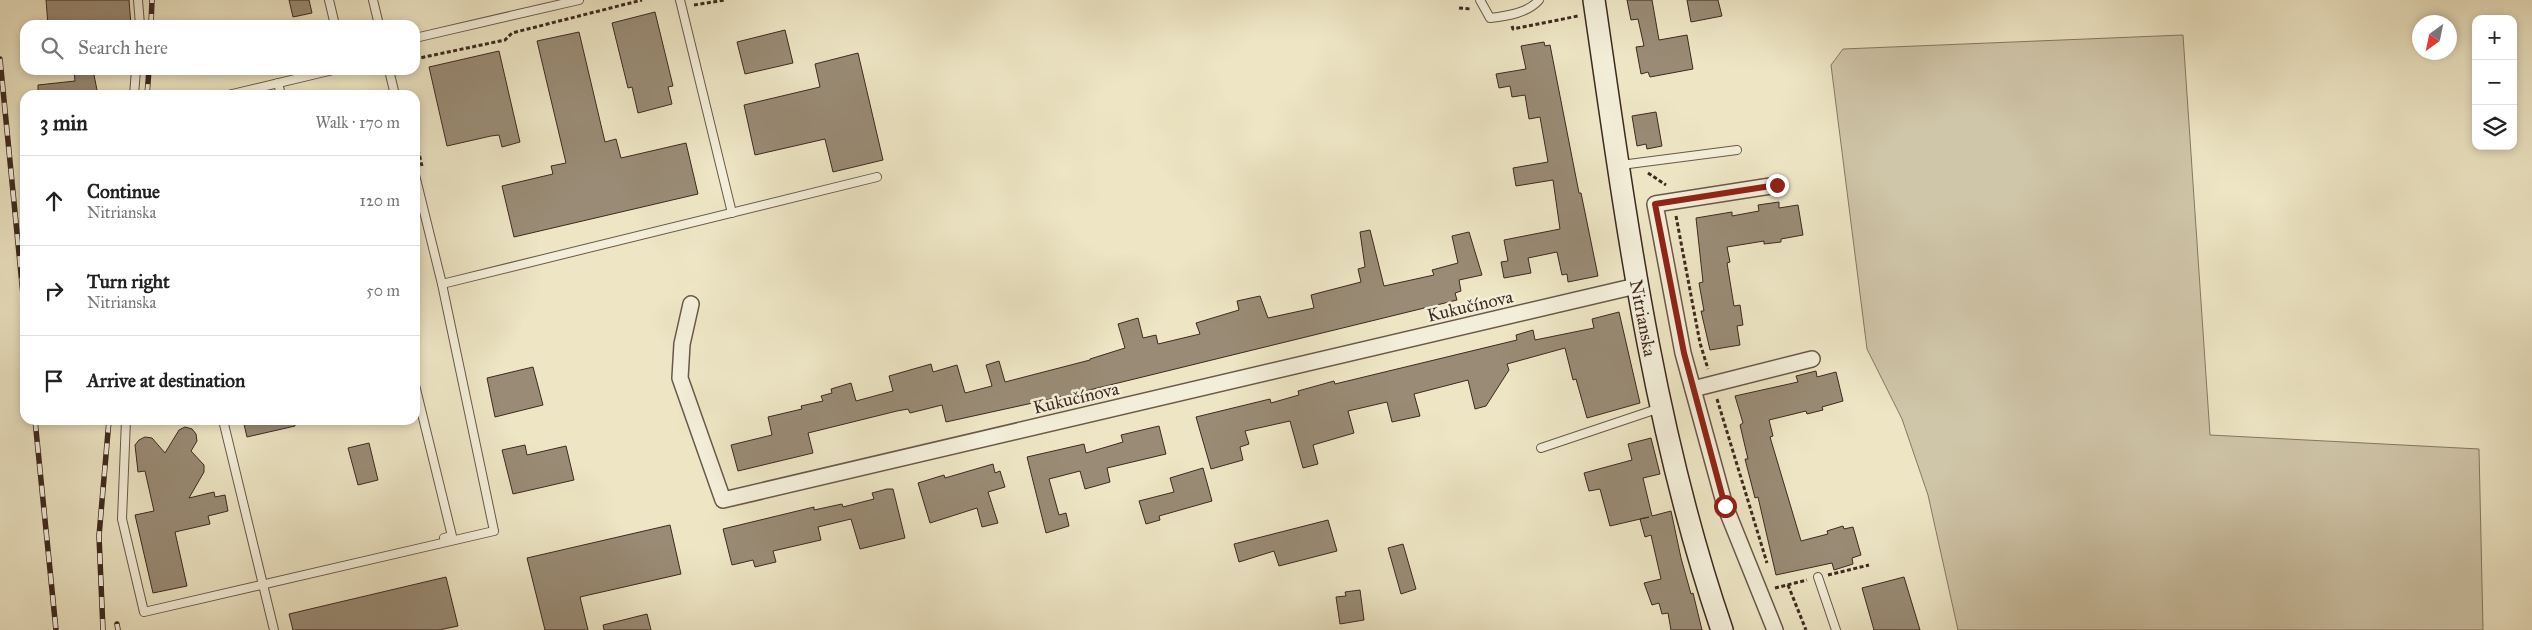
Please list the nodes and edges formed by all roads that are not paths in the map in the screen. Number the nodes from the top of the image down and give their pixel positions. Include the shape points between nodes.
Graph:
1 (138, 0) edge
2 (329, 0) edge
3 (373, 0) edge
4 (579, 0) edge
5 (1480, 0) edge
6 (1539, 0) edge
7 (1594, 0) edge
8 (680, 1) edge
9 (140, 20) edge
10 (334, 20) edge
11 (377, 20) edge
12 (420, 37) edge
13 (136, 75) edge
14 (312, 75) edge
15 (390, 75) edge
16 (278, 83) junction
17 (134, 90) edge
18 (249, 90) edge
19 (280, 90) edge
20 (395, 90) edge
21 (1737, 150) dead end
22 (1618, 166) junction
23 (877, 177) dead end
24 (1777, 185) dead end
25 (420, 195) edge
26 (732, 213) junction
27 (442, 284) junction
28 (1636, 286) junction
29 (691, 304) dead end
30 (1812, 359) dead end
31 (1693, 389) junction
32 (420, 405) edge
33 (1662, 407) junction
34 (126, 425) edge
35 (224, 425) edge
36 (1542, 448) dead end
37 (1818, 577) road end
38 (263, 584) junction
39 (274, 630) edge
40 (1722, 630) edge
41 (1775, 630) edge
42 (1836, 630) edge

1 - 9 lane
2 - 10 lane
3 - 11 lane
4 - 12 lane
5 - 6 lane via 1490,18 1533,8
7 - 22 main road, Nitrianska
8 - 26 lane
13 - 17 lane
14 - 16 lane
15 - 20 lane
16 - 18 lane
16 - 19 lane
21 - 22 lane
22 - 28 main road, Nitrianska
23 - 26 lane
24 - 31 street, Nitrianska via 1655,204
25 - 27 lane
26 - 27 lane
27 - 38 lane via 494,530
28 - 29 street, Kukučínova via 723,500 680,378 682,344
28 - 33 main road, Nitrianska
30 - 31 street
31 - 41 street, Nitrianska via 1725,506
32 - 38 lane via 452,536
33 - 36 lane
33 - 40 main road, Nitrianska
34 - 38 lane via 122,519 144,612
35 - 38 lane
37 - 42 lane
38 - 39 lane

